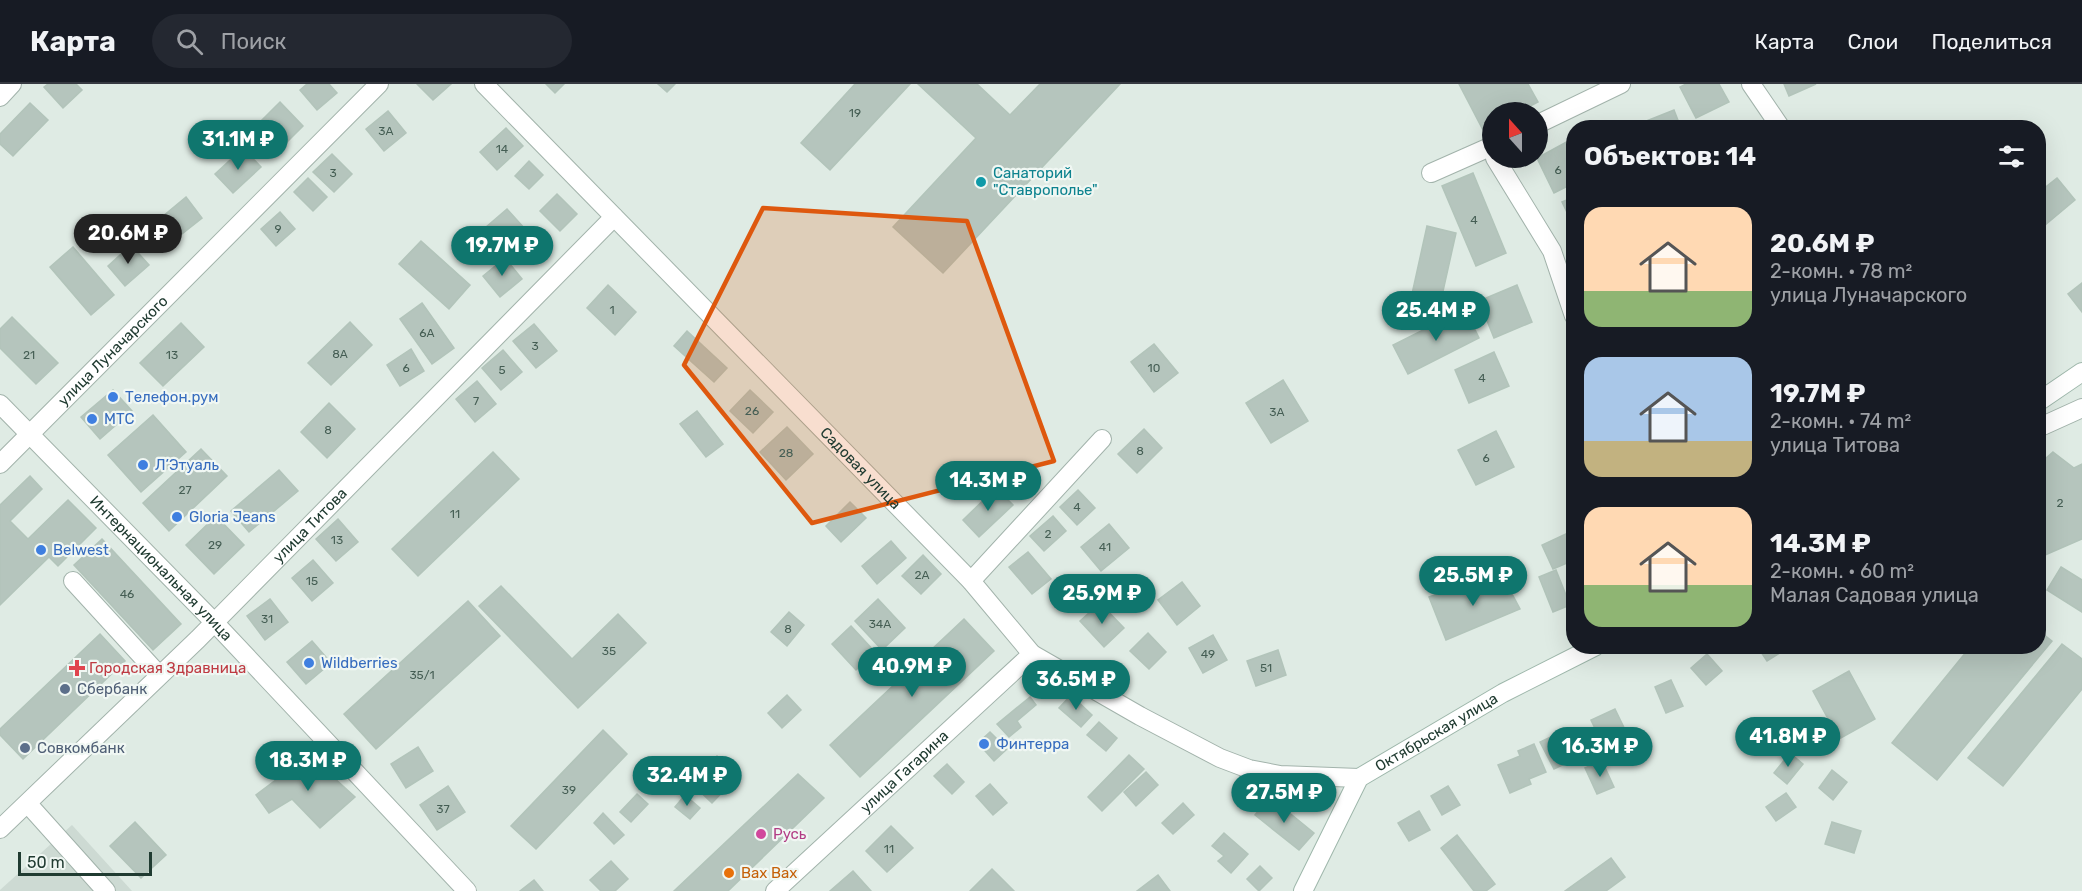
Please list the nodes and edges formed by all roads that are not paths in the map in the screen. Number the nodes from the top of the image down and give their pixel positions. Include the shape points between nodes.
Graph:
1 (12, 84) edge
2 (379, 84) edge
3 (484, 84) edge
4 (1621, 84) edge
5 (1751, 84) edge
6 (0, 97) edge
7 (1548, 119) edge
8 (1776, 120) edge
9 (1482, 154) edge
10 (1502, 168) edge
11 (1431, 172) dead end
12 (614, 217) junction
13 (1566, 292) edge
14 (2082, 372) edge
15 (2046, 397) edge
16 (0, 404) edge
17 (2082, 408) edge
18 (2046, 424) edge
19 (28, 435) junction
20 (1102, 440) dead end
21 (0, 464) edge
22 (970, 580) junction
23 (73, 581) dead end
24 (214, 622) junction
25 (1032, 654) junction
26 (1580, 654) edge
27 (159, 675) junction
28 (1359, 778) junction
29 (28, 804) junction
30 (0, 829) edge
31 (106, 891) edge
32 (467, 891) edge
33 (775, 891) edge
34 (1303, 891) edge

1 - 6 street
2 - 19 street, улица Луначарского
3 - 12 street, Садовая улица
4 - 7 street
5 - 8 street
9 - 11 street
10 - 13 street via 1552,250
12 - 22 street, Садовая улица
12 - 24 street, улица Титова
14 - 15 street
16 - 19 street, Интернациональная улица
17 - 18 street
19 - 21 street, улица Луначарского
19 - 24 street, Интернациональная улица
20 - 22 street
22 - 25 street, Садовая улица
23 - 27 street
24 - 27 street, улица Титова
24 - 32 street, Интернациональная улица
25 - 28 street, Садовая улица via 1230,762 1281,775
25 - 33 street, улица Гагарина
26 - 28 street, Октябрьская улица via 1503,693
27 - 29 street, улица Титова
28 - 34 street, Октябрьская улица
29 - 30 street, улица Титова
29 - 31 street

